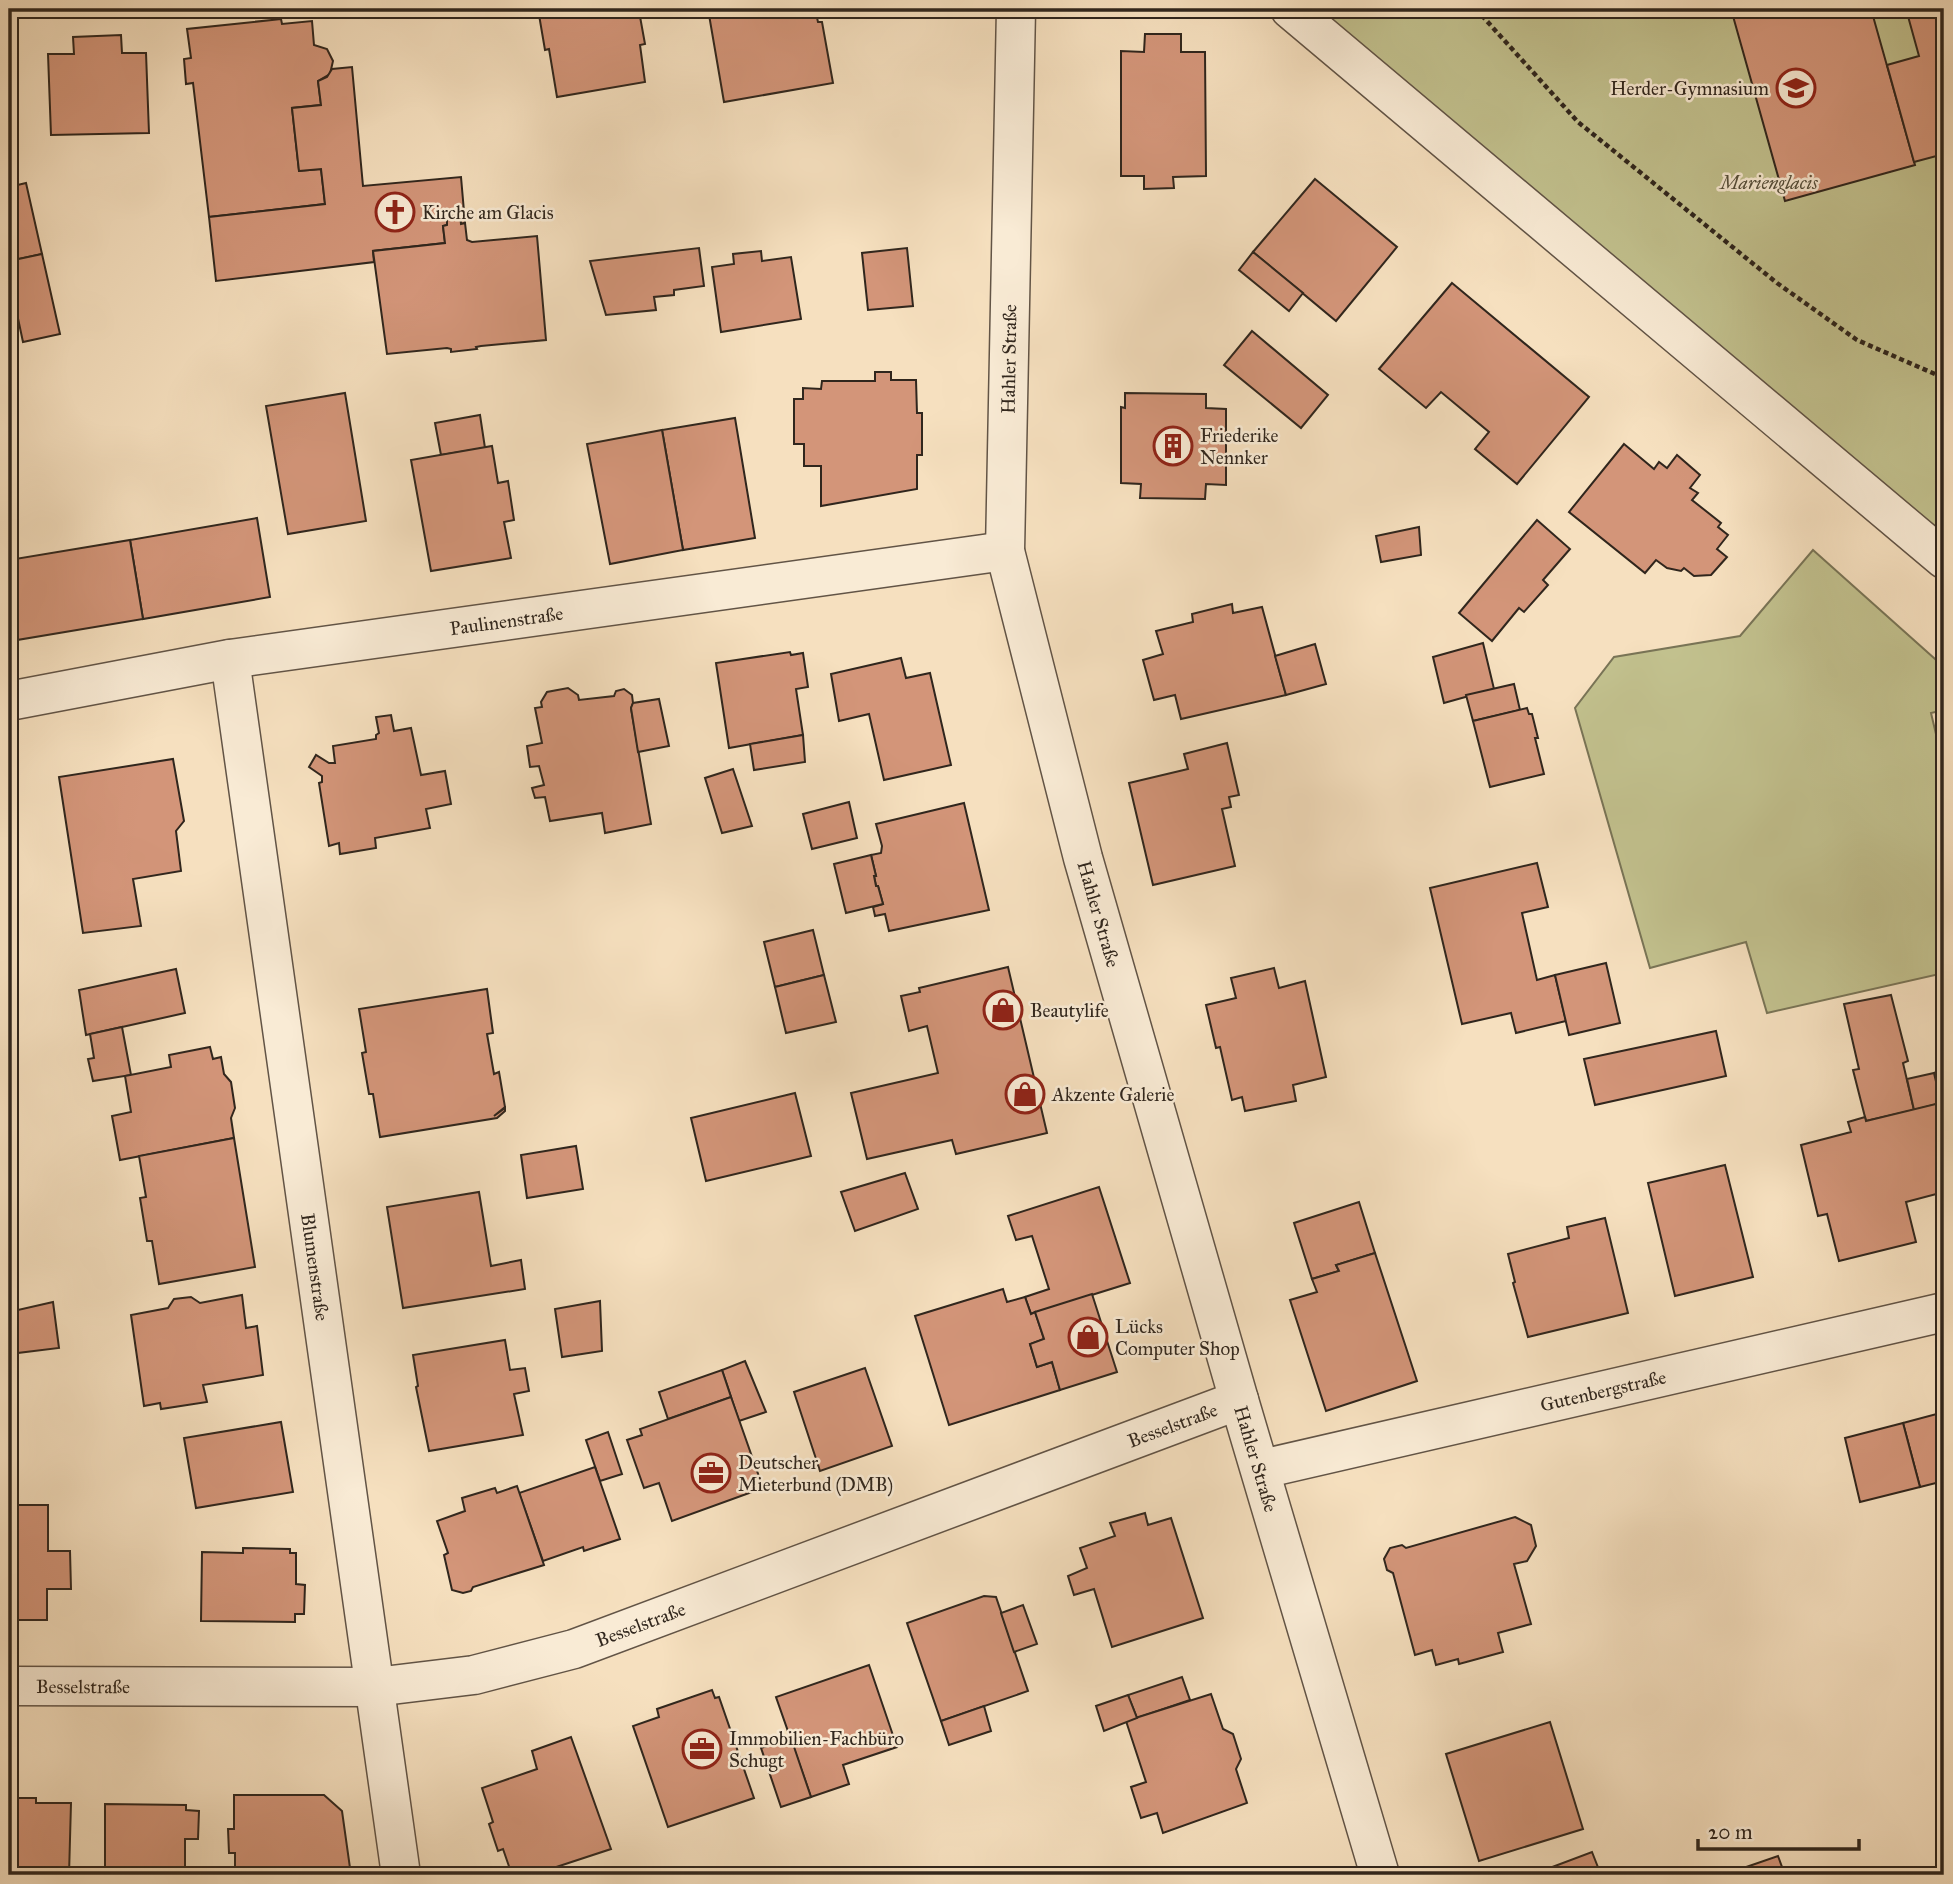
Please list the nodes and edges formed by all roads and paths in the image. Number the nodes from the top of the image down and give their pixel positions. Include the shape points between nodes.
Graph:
1 (1016, 9) edge
2 (1290, 9) edge
3 (1476, 9) edge
4 (1944, 378) edge
5 (1005, 551) junction
6 (1944, 559) edge
7 (230, 659) junction
8 (9, 701) edge
9 (1944, 1312) edge
10 (1240, 1400) junction
11 (1262, 1469) junction
12 (9, 1686) edge
13 (375, 1687) junction
14 (401, 1875) edge
15 (1380, 1875) edge

1 - 5 street, Hahler Straße
2 - 6 street
3 - 4 path via 1578,122 1777,283 1857,340
5 - 7 street, Paulinenstraße
5 - 10 street, Hahler Straße via 1083,858
7 - 8 street, Paulinenstraße
7 - 13 street, Blumenstraße
9 - 11 street, Gutenbergstraße
10 - 11 street, Hahler Straße
10 - 13 street, Besselstraße via 574,1649 474,1675
11 - 15 street, Hahler Straße
12 - 13 street, Besselstraße
13 - 14 street, Blumenstraße

